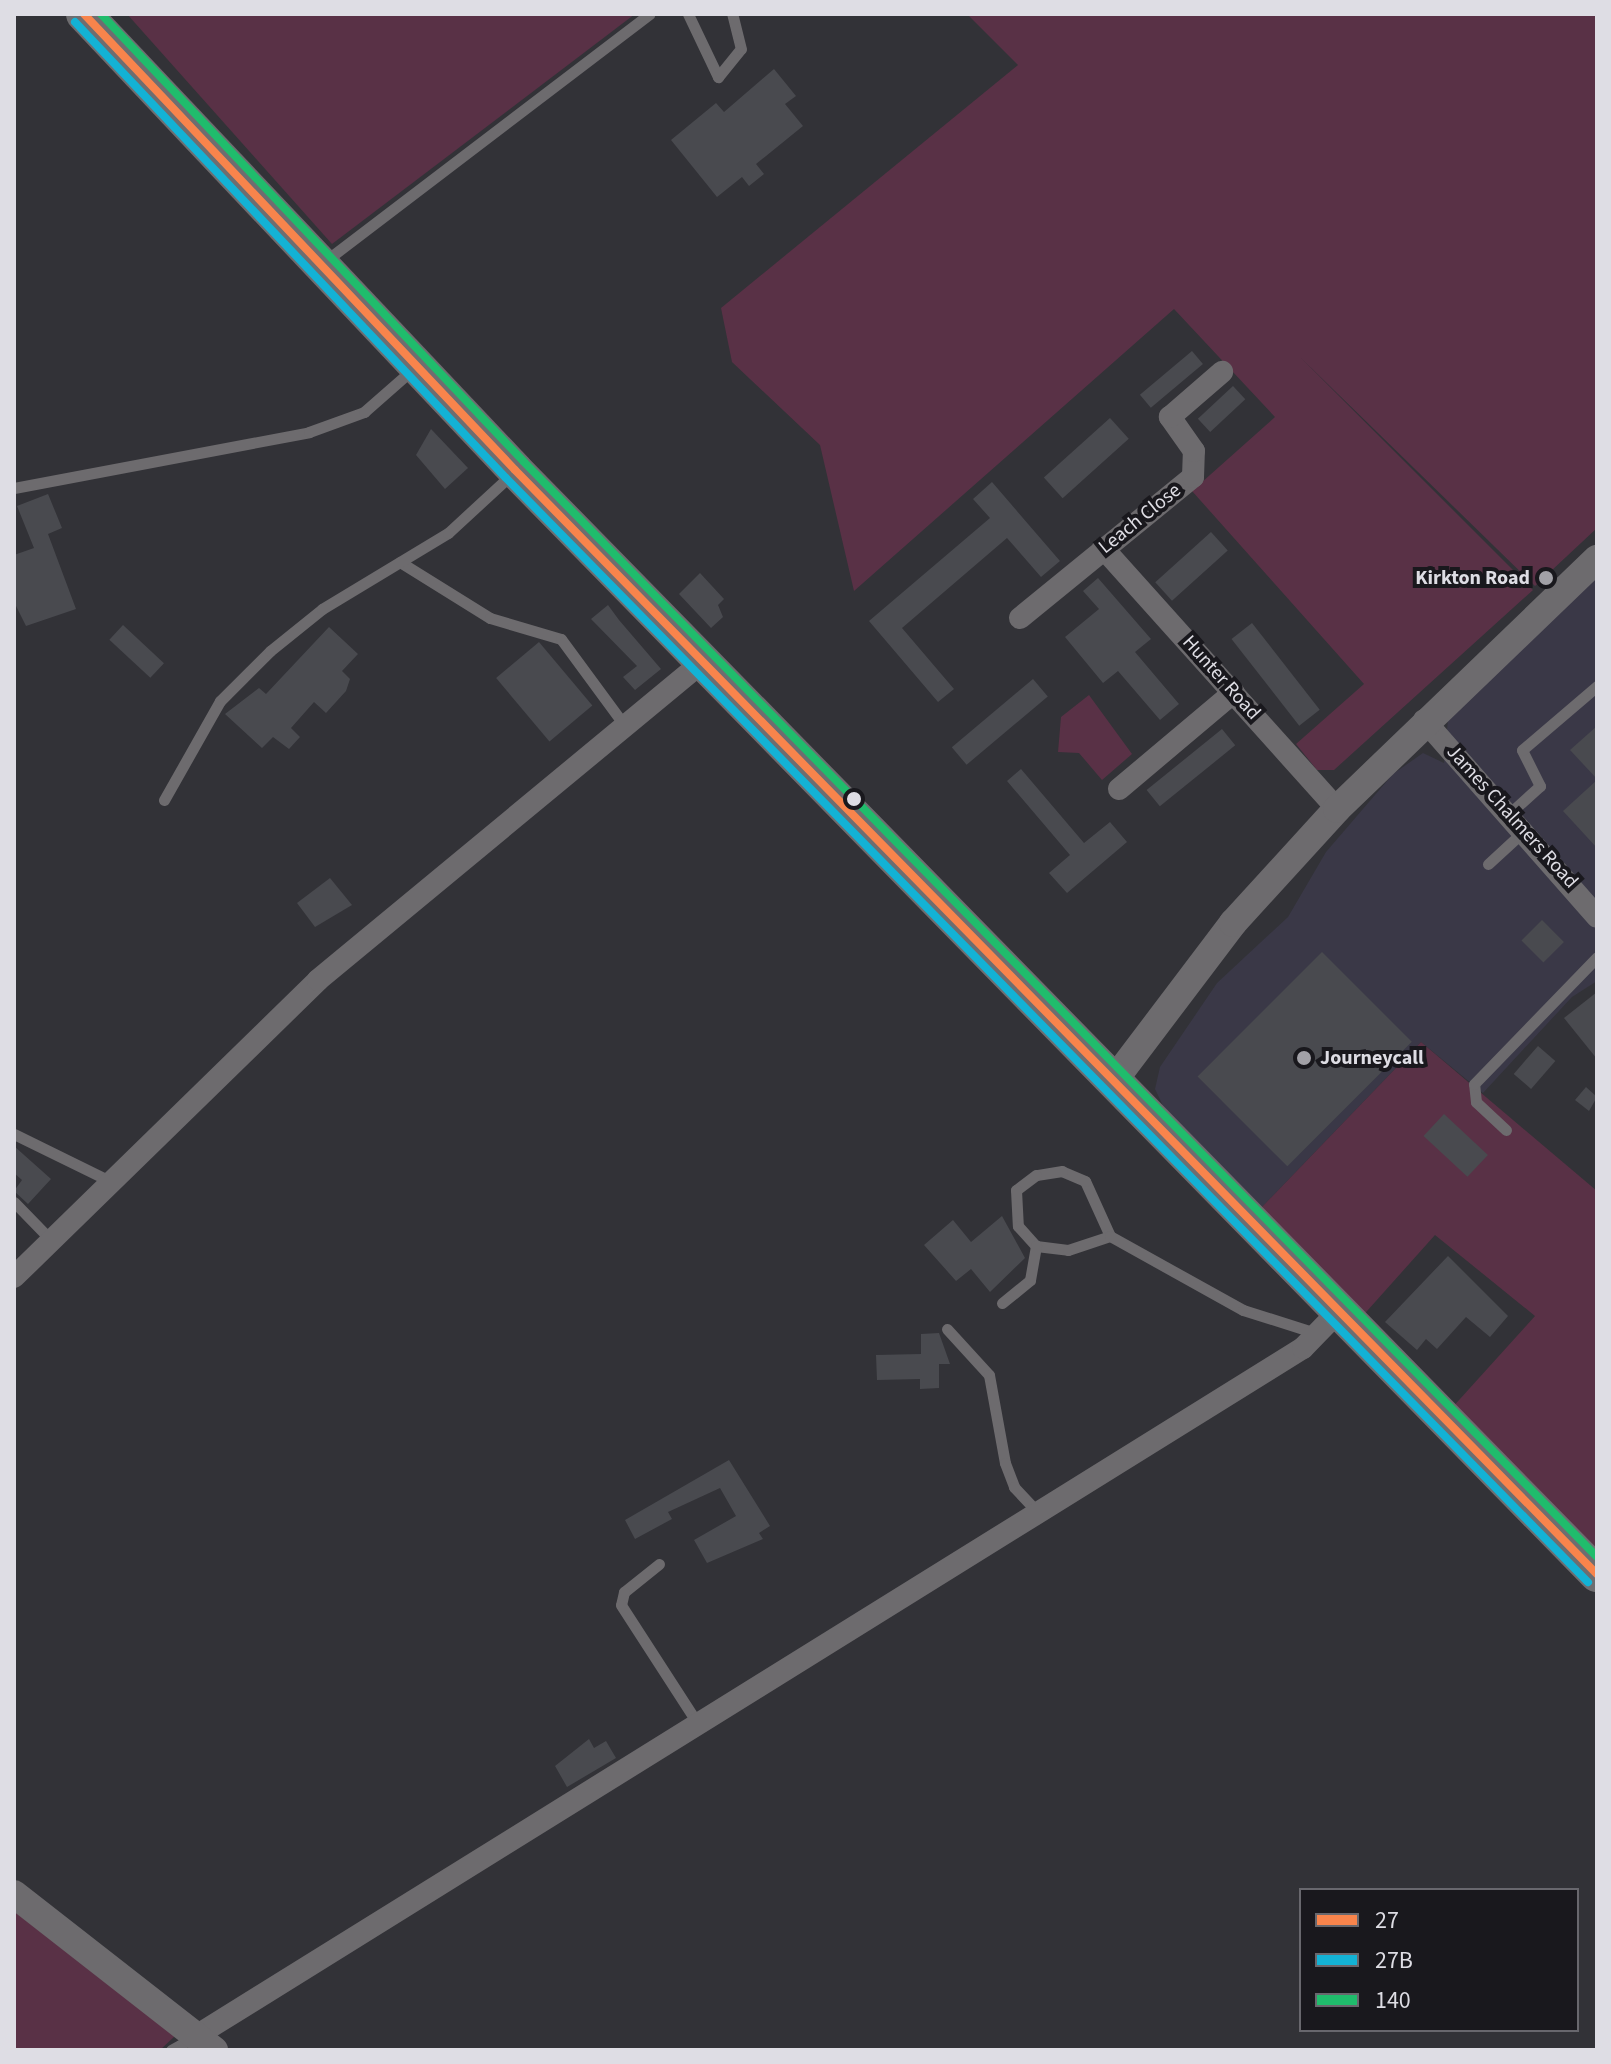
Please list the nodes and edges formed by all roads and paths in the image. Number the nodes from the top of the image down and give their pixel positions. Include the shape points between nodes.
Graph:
1 (84, 14) edge
2 (649, 14) edge
3 (688, 14) edge
4 (732, 14) edge
5 (320, 264) junction
6 (416, 366) junction
7 (1222, 372) dead end
8 (515, 470) junction
9 (14, 488) edge
10 (1103, 548) junction
11 (1597, 559) edge
12 (400, 562) junction
13 (1020, 618) dead end
14 (703, 661) junction
15 (1597, 686) edge
16 (1234, 692) junction
17 (1424, 720) junction
18 (625, 726) junction
19 (1119, 789) dead end
20 (164, 800) dead end
21 (1337, 809) junction
22 (1518, 821) junction
23 (1488, 864) dead end
24 (1597, 917) edge
25 (1597, 957) edge
26 (1112, 1083) junction
27 (1506, 1130) dead end
28 (14, 1134) edge
29 (110, 1181) junction
30 (14, 1202) edge
31 (1110, 1236) junction
32 (51, 1240) junction
33 (1036, 1246) junction
34 (14, 1277) edge
35 (1002, 1303) dead end
36 (1327, 1324) junction
37 (947, 1329) dead end
38 (1038, 1513) junction
39 (659, 1564) dead end
40 (1597, 1574) edge
41 (698, 1724) junction
42 (14, 1894) edge
43 (205, 2043) edge
44 (171, 2050) edge

1 - 5 main road
2 - 5 lane
3 - 4 lane via 718,77 741,49
5 - 6 main road
6 - 8 main road
6 - 9 lane via 364,412 309,432
7 - 10 street, Leach Close via 1170,417 1194,451 1193,477
8 - 12 lane via 448,533
8 - 14 main road
10 - 13 street, Leach Close
10 - 16 street, Hunter Road
11 - 17 street
12 - 18 lane via 490,618 561,639
12 - 20 lane via 322,609 220,701
14 - 18 street
14 - 26 main road
15 - 22 lane via 1522,750 1540,786
16 - 19 street
16 - 21 street, Hunter Road
17 - 21 street
17 - 22 street, James Chalmers Road
18 - 29 street via 318,980
21 - 26 street via 1233,923
22 - 23 lane
22 - 24 street, James Chalmers Road
25 - 27 lane via 1474,1084 1476,1102
26 - 36 main road
28 - 29 lane
29 - 32 street
30 - 32 lane
31 - 33 lane via 1068,1250
31 - 33 lane via 1085,1181 1062,1171 1036,1175 1016,1190 1018,1226
31 - 36 lane via 1243,1310
32 - 34 street
33 - 35 lane via 1030,1280
36 - 38 street
36 - 40 main road
37 - 38 lane via 989,1375 1005,1463 1014,1487
38 - 41 street
39 - 41 lane via 624,1592 621,1605
41 - 43 street
42 - 43 street
43 - 44 lane

